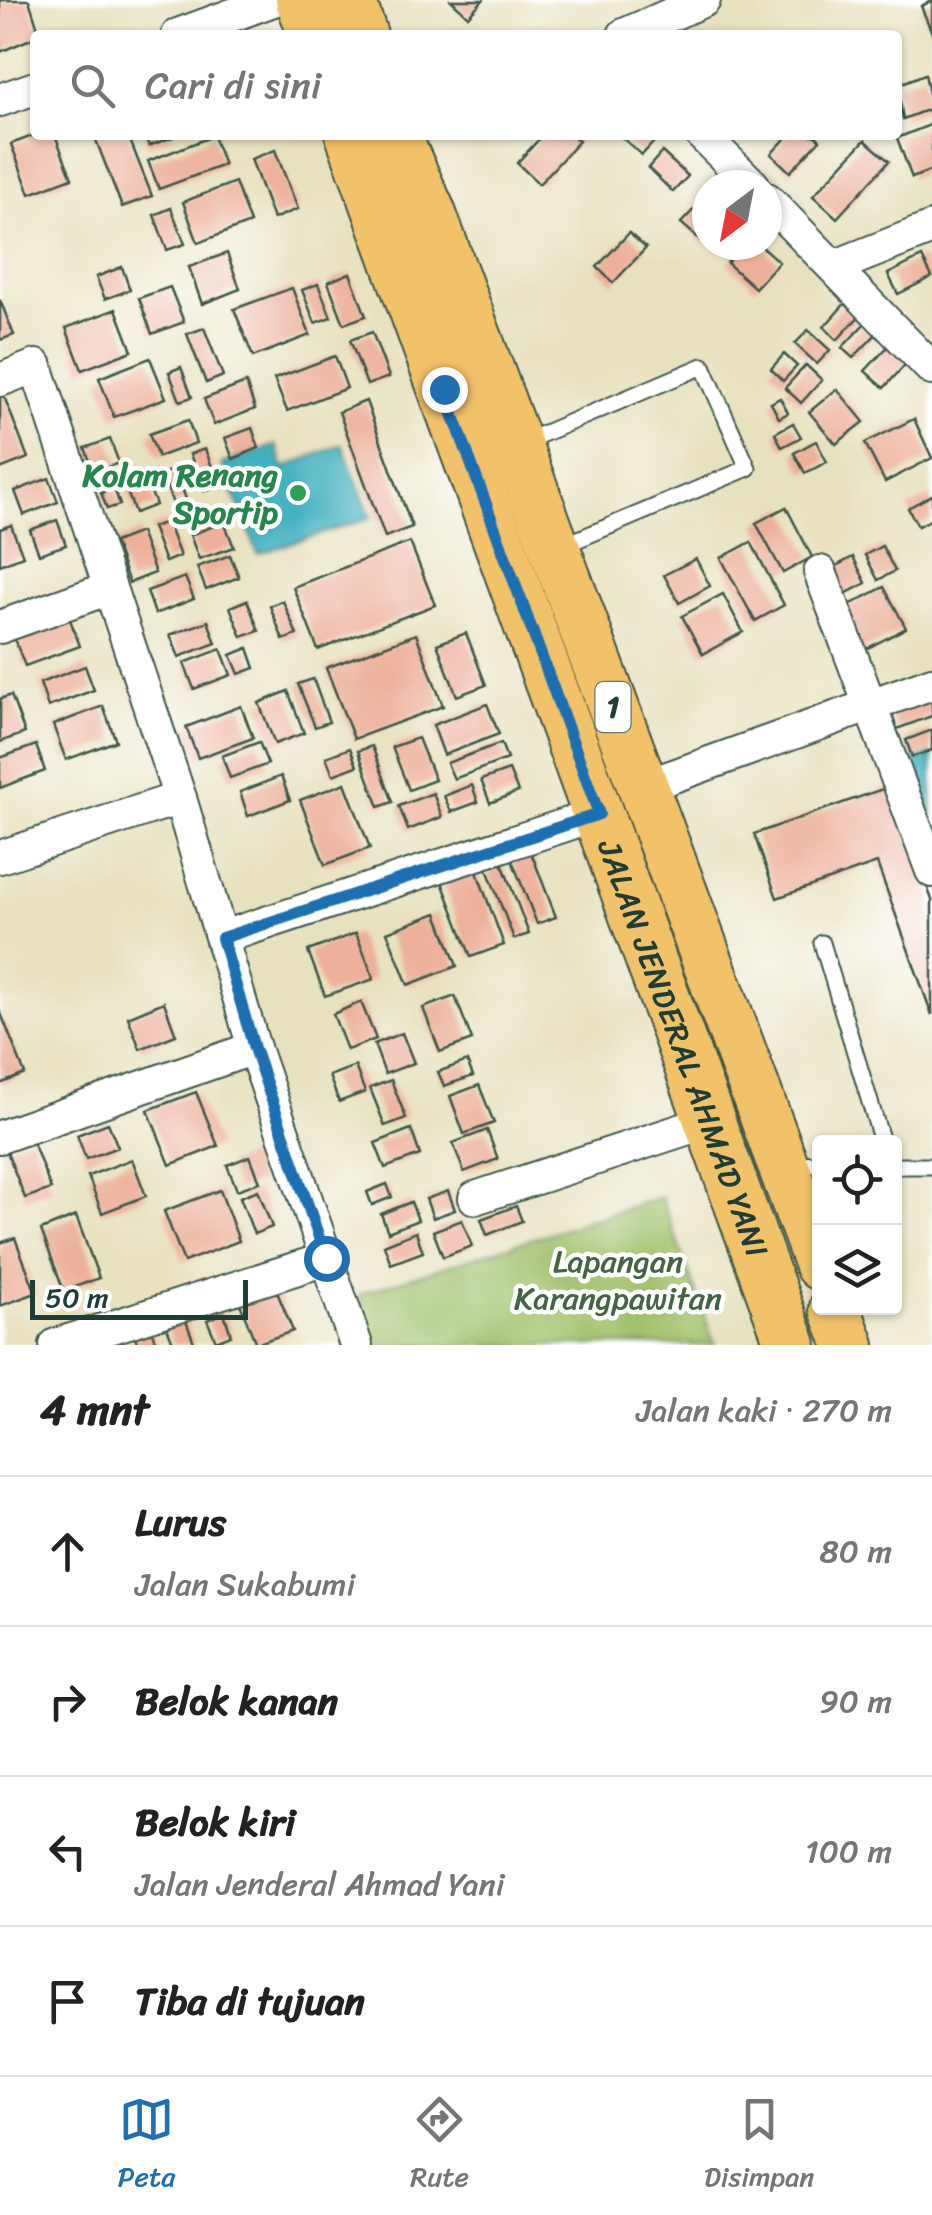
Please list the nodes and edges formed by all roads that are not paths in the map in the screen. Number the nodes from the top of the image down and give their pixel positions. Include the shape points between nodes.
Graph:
1 (273, 0) edge
2 (301, 0) edge
3 (350, 0) edge
4 (704, 0) edge
5 (192, 30) edge
6 (312, 30) edge
7 (360, 30) edge
8 (635, 30) edge
9 (30, 90) edge
10 (0, 100) edge
11 (353, 140) edge
12 (409, 140) edge
13 (707, 140) edge
14 (738, 170) edge
15 (782, 213) edge
16 (932, 228) edge
17 (836, 266) junction
18 (932, 369) edge
19 (0, 380) edge
20 (493, 455) junction
21 (555, 549) junction
22 (820, 572) dead end
23 (108, 589) junction
24 (0, 627) edge
25 (932, 683) edge
26 (871, 704) junction
27 (643, 788) junction
28 (180, 798) junction
29 (599, 814) junction
30 (0, 857) edge
31 (932, 871) edge
32 (222, 938) junction
33 (822, 943) dead end
34 (254, 1048) junction
35 (710, 1121) junction
36 (880, 1135) edge
37 (0, 1137) edge
38 (800, 1164) edge
39 (902, 1166) edge
40 (932, 1166) edge
41 (475, 1198) dead end
42 (812, 1225) edge
43 (326, 1258) junction
44 (838, 1315) edge
45 (56, 1345) edge
46 (356, 1345) edge
47 (790, 1345) edge
48 (849, 1345) edge

1 - 5 street
2 - 6 main road
3 - 7 main road
4 - 8 street
9 - 10 street
11 - 20 main road, JALAN JENDERAL AHMAD YANI / 1
12 - 20 main road, JALAN JENDERAL AHMAD YANI / 1
13 - 14 street
15 - 17 street
16 - 17 street
17 - 18 street
19 - 23 street via 36,366
20 - 21 main road, JALAN JENDERAL AHMAD YANI / 1
20 - 21 lane via 704,366 748,468
20 - 29 main road, JALAN JENDERAL AHMAD YANI / 1
21 - 27 main road, JALAN JENDERAL AHMAD YANI / 1
22 - 26 street
23 - 24 street
23 - 28 street
25 - 26 street
26 - 27 street
26 - 31 street
27 - 38 main road, JALAN JENDERAL AHMAD YANI / 1
28 - 30 street
28 - 32 street
29 - 32 street
29 - 35 main road, JALAN JENDERAL AHMAD YANI / 1
32 - 34 street
33 - 36 lane
34 - 37 street
34 - 43 street
35 - 41 street
35 - 47 main road, JALAN JENDERAL AHMAD YANI / 1
38 - 42 main road, JALAN JENDERAL AHMAD YANI / 1
39 - 40 lane
43 - 45 street
43 - 46 street
44 - 48 main road

